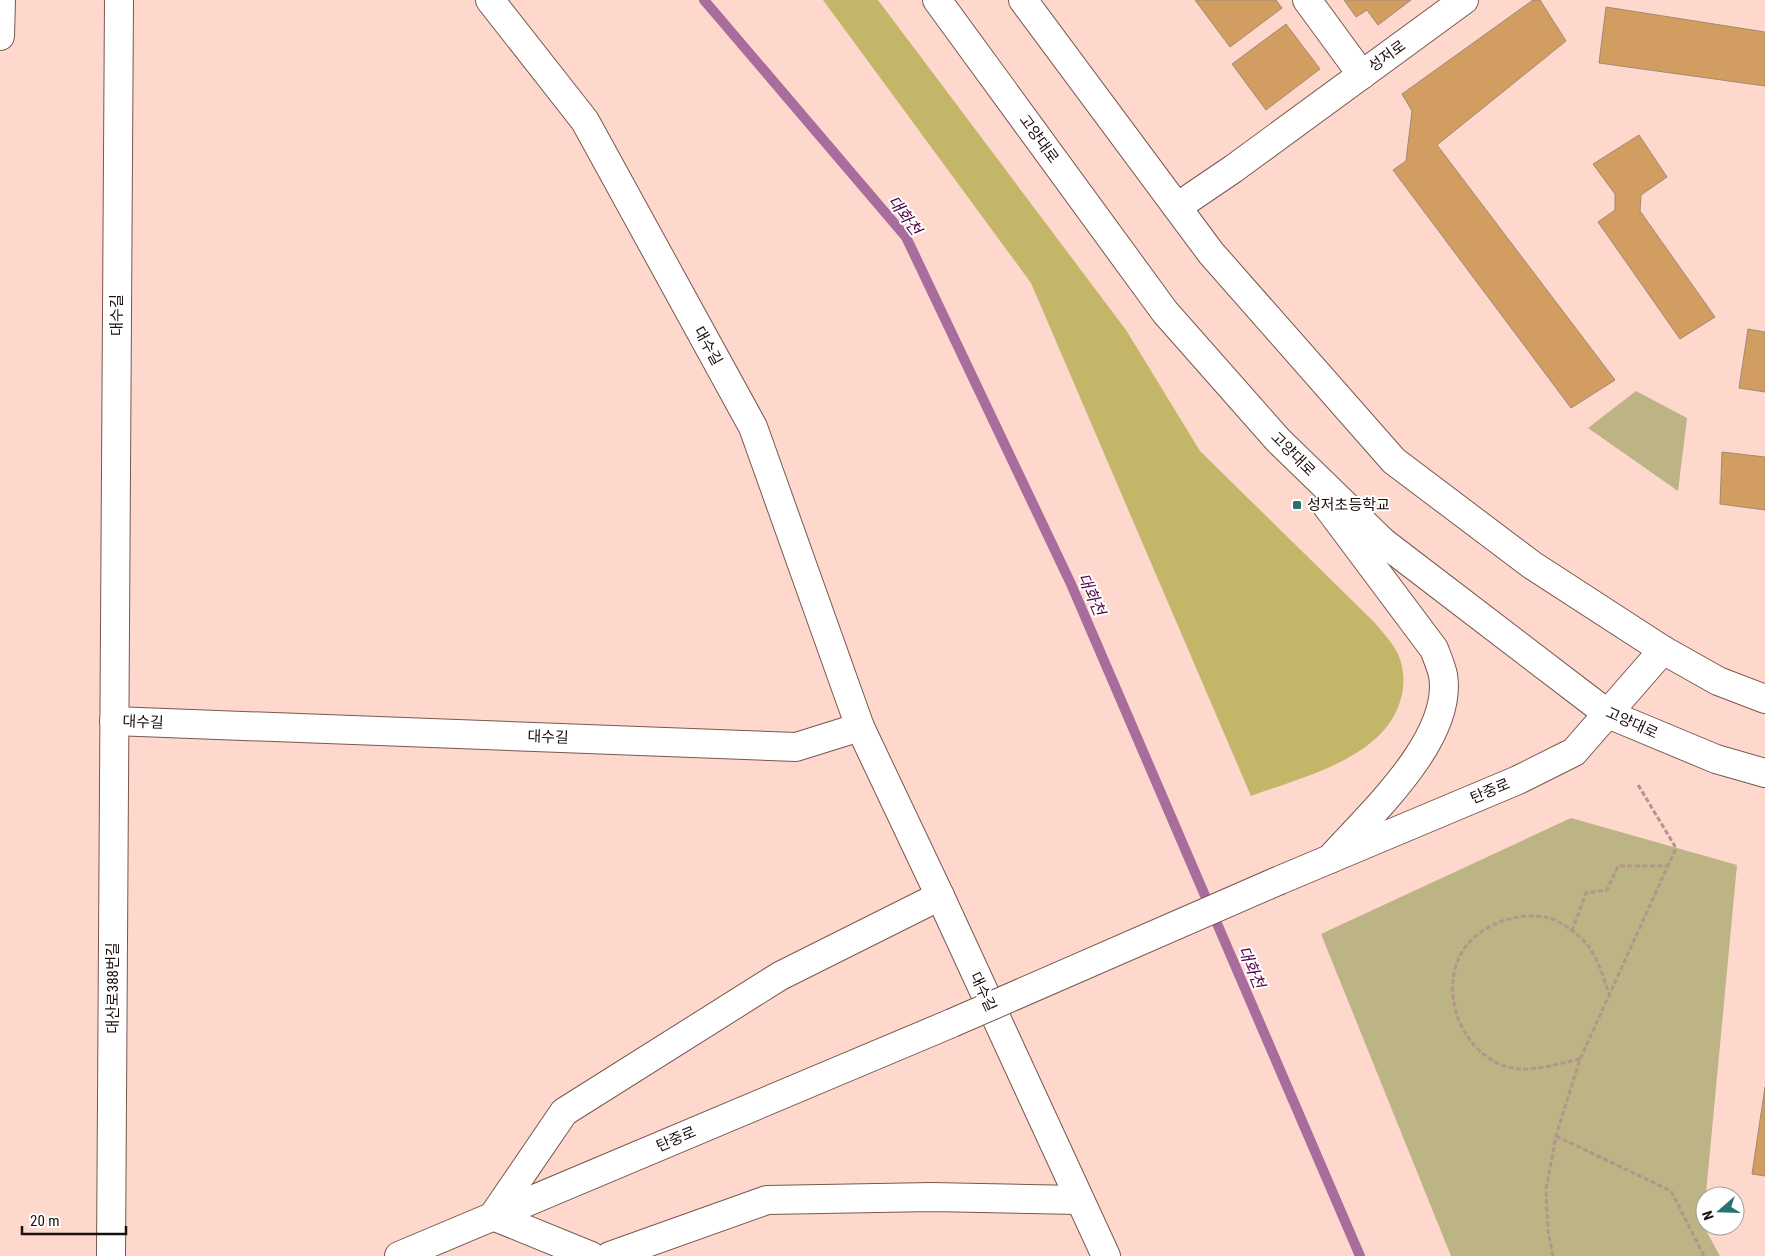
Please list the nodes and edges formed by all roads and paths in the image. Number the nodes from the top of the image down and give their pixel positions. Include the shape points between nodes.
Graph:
1 (1, 0) edge
2 (119, 0) edge
3 (490, 0) edge
4 (937, 0) edge
5 (1023, 0) edge
6 (1307, 0) edge
7 (1464, 0) edge
8 (0, 36) edge
9 (1362, 75) junction
10 (1177, 207) junction
11 (1278, 440) junction
12 (1663, 650) junction
13 (1765, 699) edge
14 (1608, 714) junction
15 (114, 721) junction
16 (860, 727) junction
17 (1765, 773) edge
18 (1636, 783) dead end
19 (1330, 859) junction
20 (1668, 866) junction
21 (940, 896) junction
22 (1572, 931) junction
23 (1610, 996) junction
24 (1580, 1059) junction
25 (1556, 1136) junction
26 (1078, 1200) junction
27 (493, 1216) junction
28 (111, 1256) edge
29 (399, 1256) edge
30 (591, 1256) edge
31 (610, 1256) edge
32 (1106, 1256) edge
33 (1553, 1256) edge
34 (1704, 1256) edge

1 - 8 main road
2 - 15 main road, 대수길
3 - 16 main road, 대수길 via 585,121 752,427
4 - 11 main road, 고양대로 via 1166,312
5 - 10 main road
6 - 9 main road, 성저로
7 - 9 main road, 성저로
9 - 10 main road
10 - 12 main road via 1211,253 1394,461 1532,565
11 - 14 main road, 고양대로 via 1383,542
11 - 19 main road via 1434,649 1443,675 1442,705 1430,737 1407,773
12 - 13 main road via 1718,681
12 - 14 main road, 탄중로
14 - 17 main road, 고양대로 via 1716,759
14 - 19 main road, 탄중로 via 1574,752 1518,780
15 - 16 main road, 대수길 via 796,746
15 - 28 main road, 대산로388번길
16 - 21 main road, 대수길
18 - 20 path via 1676,848
19 - 27 main road, 탄중로, bridge via 952,1023
20 - 22 path via 1618,866 1607,890 1586,893
20 - 23 path
21 - 26 main road, 대수길
21 - 27 main road via 780,976 564,1112
22 - 23 path via 1589,948
22 - 24 path via 1549,918 1525,916 1503,921 1480,932 1462,952 1454,975 1452,999 1461,1027 1476,1047 1493,1061 1520,1069
23 - 24 path
24 - 25 path
25 - 33 path via 1546,1189
25 - 34 path via 1671,1191
26 - 31 main road via 932,1197 767,1200
26 - 32 main road, 대수길
27 - 29 main road, 탄중로
27 - 30 main road

